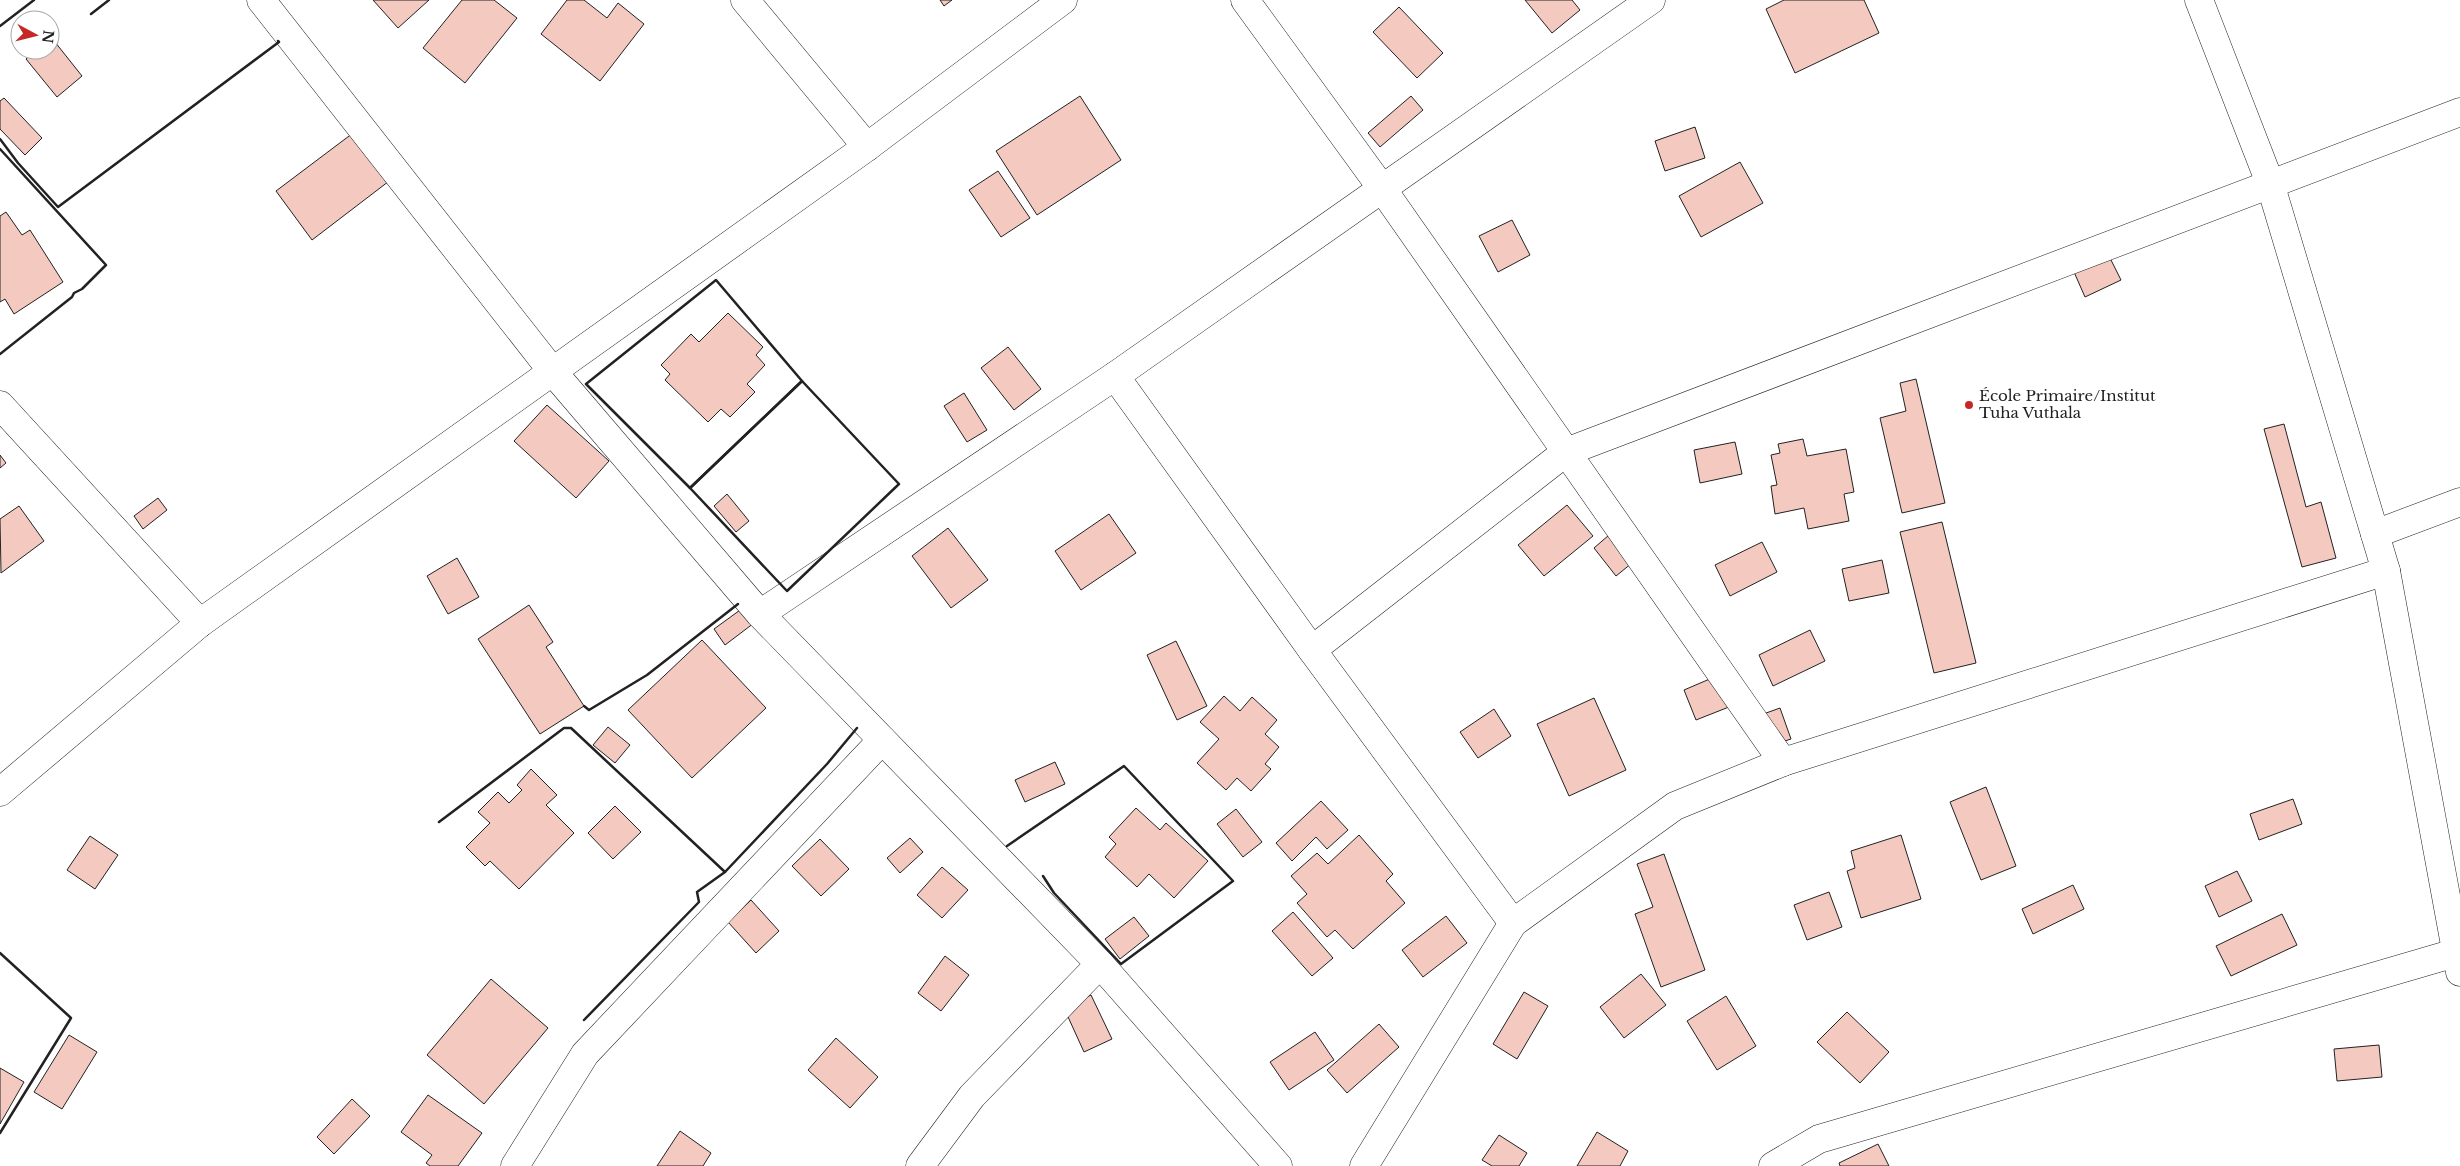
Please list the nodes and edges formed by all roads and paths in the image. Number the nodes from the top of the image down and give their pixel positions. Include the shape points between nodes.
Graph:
1 (261, 0) edge
2 (745, 0) edge
3 (1063, 0) edge
4 (1245, 0) edge
5 (1651, 0) edge
6 (2199, 0) edge
7 (2460, 112) edge
8 (867, 146) junction
9 (2270, 183) junction
10 (1381, 187) junction
11 (553, 372) junction
12 (1115, 376) junction
13 (0, 405) edge
14 (1566, 452) junction
15 (2460, 502) edge
16 (2375, 534) junction
17 (2386, 571) junction
18 (760, 614) junction
19 (200, 623) junction
20 (1312, 650) junction
21 (882, 740) junction
22 (1782, 762) junction
23 (0, 792) edge
24 (1513, 924) junction
25 (2457, 962) edge
26 (1100, 964) junction
27 (515, 1166) edge
28 (920, 1166) edge
29 (1278, 1166) edge
30 (1364, 1166) edge
31 (1773, 1166) edge

1 - 11 street
2 - 8 street
3 - 8 street
4 - 10 street
5 - 10 street
6 - 9 street
7 - 9 street
8 - 11 street
9 - 14 street
9 - 16 street
10 - 12 street
10 - 14 street
11 - 18 street
11 - 19 street
12 - 18 street
12 - 20 street
13 - 19 street
14 - 20 street
14 - 22 street
15 - 16 street
16 - 17 street
17 - 22 street
17 - 25 street
18 - 21 street
19 - 23 street
20 - 24 street
21 - 26 street
21 - 27 street via 585,1054
22 - 24 street via 1675,806
24 - 30 street
25 - 31 street via 1819,1139
26 - 28 street via 972,1096
26 - 29 street

